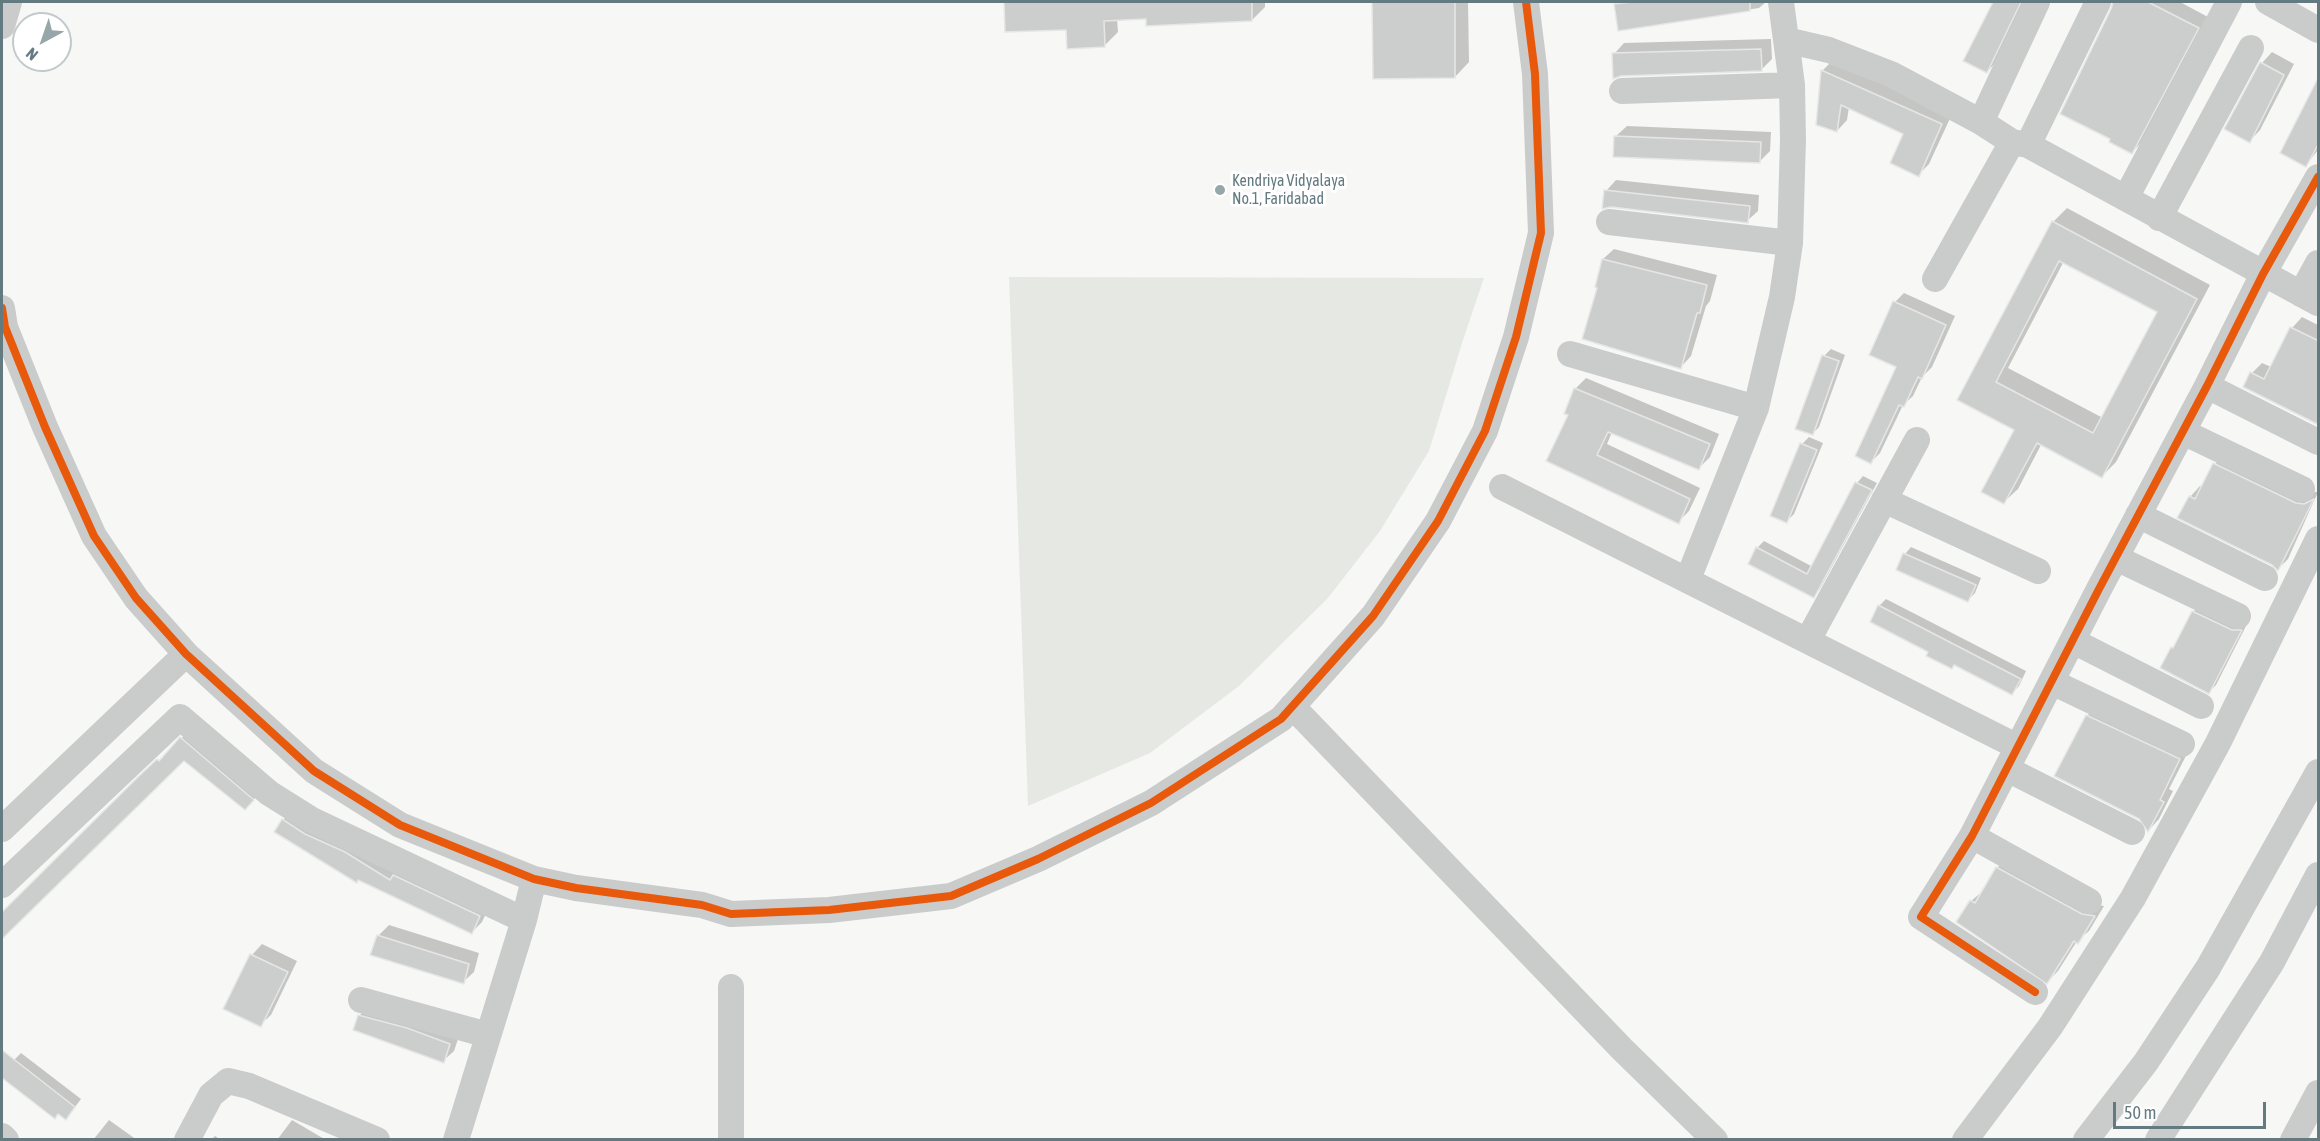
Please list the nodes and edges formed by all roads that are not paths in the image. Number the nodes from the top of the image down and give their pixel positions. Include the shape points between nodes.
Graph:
1 (9, 2) edge
2 (1526, 2) edge
3 (1781, 2) edge
4 (2037, 2) edge
5 (2098, 2) edge
6 (2229, 2) edge
7 (2268, 2) edge
8 (2, 26) edge
9 (2319, 30) edge
10 (1786, 40) junction
11 (2251, 48) dead end
12 (1792, 85) junction
13 (1622, 91) dead end
14 (1981, 122) junction
15 (2020, 144) junction
16 (2319, 177) edge
17 (2126, 198) junction
18 (2159, 218) junction
19 (1610, 222) dead end
20 (1790, 243) junction
21 (2319, 263) edge
22 (2263, 274) junction
23 (1935, 279) dead end
24 (2310, 299) edge
25 (2, 308) edge
26 (1570, 354) dead end
27 (2207, 386) junction
28 (1756, 408) junction
29 (2183, 432) junction
30 (1917, 440) dead end
31 (2319, 442) edge
32 (1502, 487) dead end
33 (2302, 489) dead end
34 (1884, 500) junction
35 (2138, 515) junction
36 (2319, 540) edge
37 (2116, 558) junction
38 (2038, 571) dead end
39 (2265, 578) dead end
40 (1688, 579) junction
41 (2238, 616) dead end
42 (1808, 640) junction
43 (2073, 641) junction
44 (186, 654) junction
45 (2052, 682) junction
46 (1293, 706) junction
47 (2201, 706) dead end
48 (2182, 744) dead end
49 (2013, 758) junction
50 (2319, 772) edge
51 (2, 829) edge
52 (2132, 832) dead end
53 (1971, 836) junction
54 (2319, 875) edge
55 (534, 879) junction
56 (2, 885) edge
57 (2089, 901) dead end
58 (524, 920) junction
59 (731, 987) dead end
60 (2035, 992) dead end
61 (361, 1000) dead end
62 (488, 1035) junction
63 (2319, 1093) edge
64 (2, 1136) edge
65 (6, 1140) edge
66 (187, 1140) edge
67 (377, 1140) edge
68 (456, 1140) edge
69 (731, 1140) edge
70 (1715, 1140) edge
71 (1965, 1140) edge
72 (2086, 1140) edge
73 (2158, 1140) edge
74 (2293, 1140) edge

1 - 8 street
2 - 46 street via 1535,74 1541,233 1516,337 1485,431 1438,520 1372,616
3 - 10 street
4 - 14 street
5 - 15 street
6 - 17 street
7 - 9 street
10 - 12 street
10 - 14 street via 1829,50 1891,74
11 - 18 street
12 - 13 street
12 - 20 street
14 - 15 street
15 - 17 street
15 - 23 street
16 - 22 street
17 - 18 street
18 - 22 street
19 - 20 street
20 - 28 street via 1782,297
21 - 24 street
22 - 24 street
22 - 27 street
25 - 44 street via 5,327 45,427 94,536 136,598
26 - 28 street
27 - 29 street
27 - 31 street
28 - 40 street
29 - 33 street
29 - 35 street
30 - 34 street
32 - 40 street
34 - 38 street
34 - 42 street
35 - 37 street
35 - 39 street
36 - 71 street via 2218,743 2133,898 2050,1026
37 - 41 street
37 - 43 street
40 - 42 street
42 - 49 street
43 - 45 street
43 - 47 street
44 - 51 street
44 - 55 street via 314,771 400,825
45 - 48 street
45 - 49 street
46 - 55 street via 1281,719 1151,803 1038,859 951,896 829,910 731,914 702,905
46 - 70 street
49 - 52 street
49 - 53 street
50 - 72 street via 2208,968 2146,1062
53 - 57 street
53 - 60 street via 1922,917
54 - 73 street via 2272,962
55 - 58 street
56 - 58 street via 180,717 269,793 312,820
58 - 62 street
59 - 69 street
61 - 62 street
62 - 68 street
63 - 74 street
64 - 65 street
66 - 67 street via 211,1095 228,1081 249,1086

